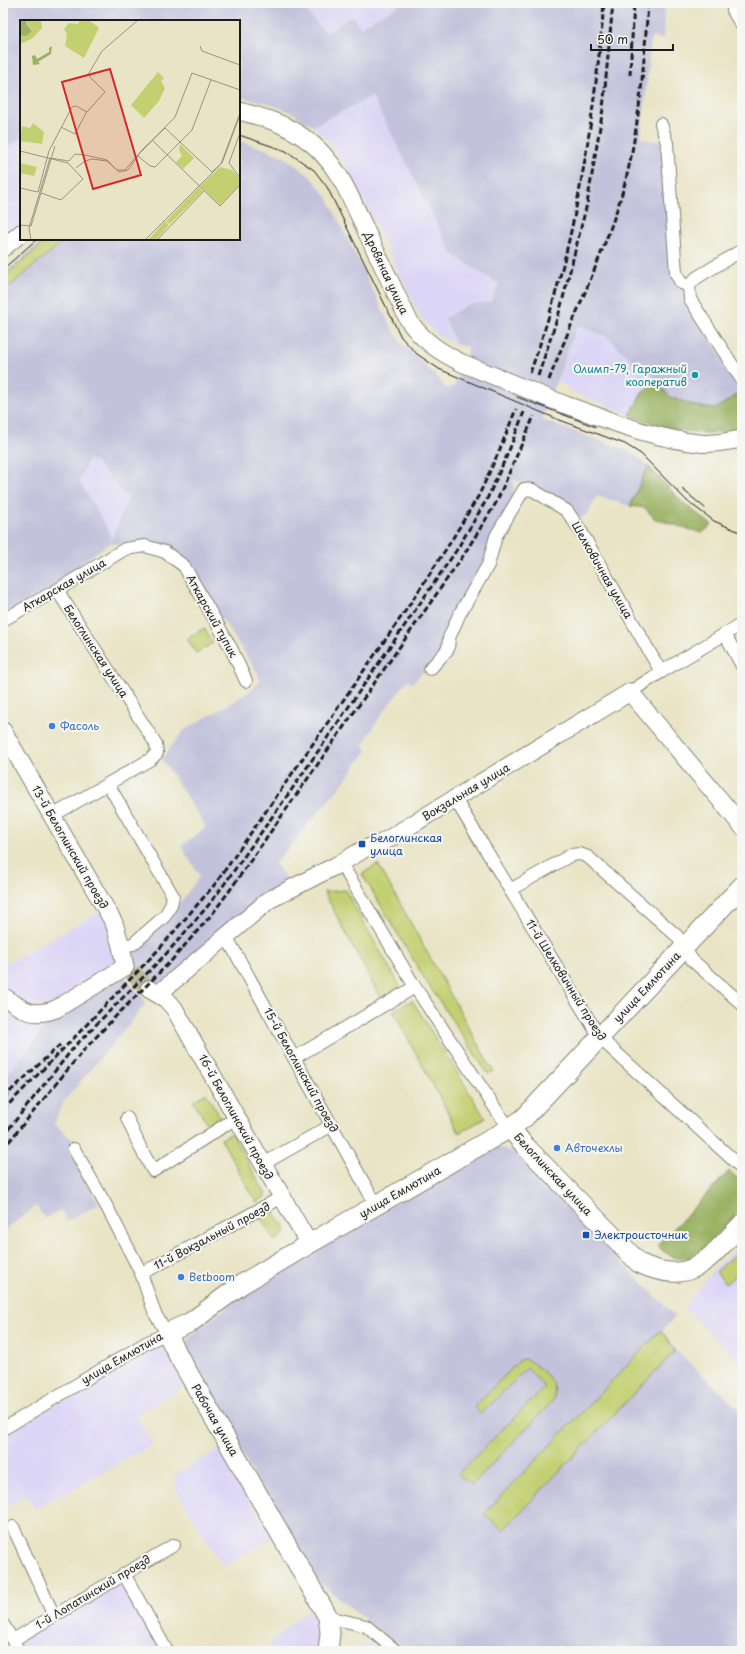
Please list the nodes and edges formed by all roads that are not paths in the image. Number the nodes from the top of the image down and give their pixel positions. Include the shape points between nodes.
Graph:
1 (733, 7) edge
2 (742, 26) edge
3 (240, 111) edge
4 (661, 124) dead end
5 (20, 234) edge
6 (3, 248) edge
7 (742, 250) edge
8 (689, 286) junction
9 (742, 380) edge
10 (742, 439) edge
11 (125, 549) joint
12 (58, 590) junction
13 (3, 620) edge
14 (742, 624) edge
15 (725, 634) junction
16 (742, 666) edge
17 (430, 669) dead end
18 (661, 672) junction
19 (246, 681) dead end
20 (630, 692) junction
21 (3, 731) edge
22 (108, 784) junction
23 (455, 799) junction
24 (52, 816) junction
25 (742, 826) edge
26 (341, 863) junction
27 (742, 886) edge
28 (510, 890) junction
29 (226, 936) junction
30 (121, 946) junction
31 (684, 947) junction
32 (415, 987) junction
33 (154, 991) joint
34 (3, 996) edge
35 (742, 1004) edge
36 (600, 1038) junction
37 (294, 1058) junction
38 (127, 1118) dead end
39 (236, 1118) junction
40 (332, 1125) junction
41 (510, 1128) junction
42 (74, 1149) dead end
43 (263, 1164) junction
44 (742, 1168) edge
45 (282, 1197) junction
46 (376, 1205) junction
47 (742, 1224) edge
48 (309, 1244) junction
49 (141, 1273) junction
50 (167, 1333) junction
51 (3, 1429) edge
52 (13, 1527) dead end
53 (174, 1545) dead end
54 (124, 1574) junction
55 (54, 1616) junction
56 (328, 1617) junction
57 (3, 1624) edge
58 (12, 1640) junction
59 (19, 1651) edge
60 (167, 1651) edge
61 (328, 1651) edge
62 (396, 1651) edge

1 - 2 street
3 - 10 street, Дровяная улица, bridge via 286,126 305,138 323,155 340,176 411,325 434,347 462,363 563,404 635,429 700,444
4 - 8 street via 668,143 676,273 682,283
5 - 6 street
7 - 8 street via 696,278
8 - 9 street via 690,299
11 - 12 street, Аткарская улица
11 - 19 street, Аткарский тупик via 145,546 165,552 184,566 231,648
12 - 13 street, Аткарская улица
12 - 22 street, Белоглинская улица via 156,744 157,753 151,759
14 - 15 street, Вокзальная улица
15 - 16 street
15 - 18 street, Вокзальная улица
17 - 18 street, Шелковичная улица via 448,649 449,638 459,615 488,565 496,536 524,489 532,490 567,511
18 - 20 street, Вокзальная улица
20 - 23 street, Вокзальная улица
20 - 25 street
21 - 24 street, 13-й Белоглинский проезд
22 - 24 street
22 - 30 street via 173,896 165,916 133,944
23 - 26 street, Вокзальная улица via 380,844 364,849
23 - 28 street, 11-й Шелковичный проезд
24 - 30 street, 13-й Белоглинский проезд via 114,923
26 - 29 street, Вокзальная улица via 269,900
26 - 32 street, Белоглинская улица
27 - 31 main road, улица Емлютина
28 - 31 street via 571,855 580,854 588,857 672,931
28 - 36 street, 11-й Шелковичный проезд
29 - 33 street, Вокзальная улица
29 - 37 street, 15-й Белоглинский проезд
30 - 34 street, 13-й Белоглинский проезд via 128,969 56,1009 45,1013 31,1013
31 - 35 street via 692,960
31 - 36 main road, улица Емлютина
32 - 37 street
32 - 41 street, Белоглинская улица
33 - 39 street, 16-й Белоглинский проезд via 174,1008
36 - 41 main road, улица Емлютина via 524,1118
36 - 44 street, 11-й Шелковичный проезд
37 - 40 street, 15-й Белоглинский проезд
38 - 39 street via 153,1171
39 - 43 street, 16-й Белоглинский проезд
40 - 43 street
40 - 46 street, 15-й Белоглинский проезд
41 - 46 main road, улица Емлютина
41 - 47 main road, Белоглинская улица via 639,1263 662,1272 686,1272 704,1262
42 - 49 street, Рабочая улица
43 - 45 street, 16-й Белоглинский проезд
45 - 48 street, 16-й Белоглинский проезд
45 - 49 street, 11-й Вокзальный проезд
46 - 48 main road, улица Емлютина
48 - 50 main road, улица Емлютина via 242,1284 191,1322
49 - 50 street, Рабочая улица via 155,1314
50 - 51 street, улица Емлютина
50 - 56 main road, Рабочая улица
52 - 55 street
53 - 54 street, 1-й Лопатинский проезд
54 - 55 street, 1-й Лопатинский проезд
54 - 60 street
55 - 58 street, 1-й Лопатинский проезд
56 - 61 main road
56 - 62 street via 366,1626
57 - 58 street
58 - 59 street

